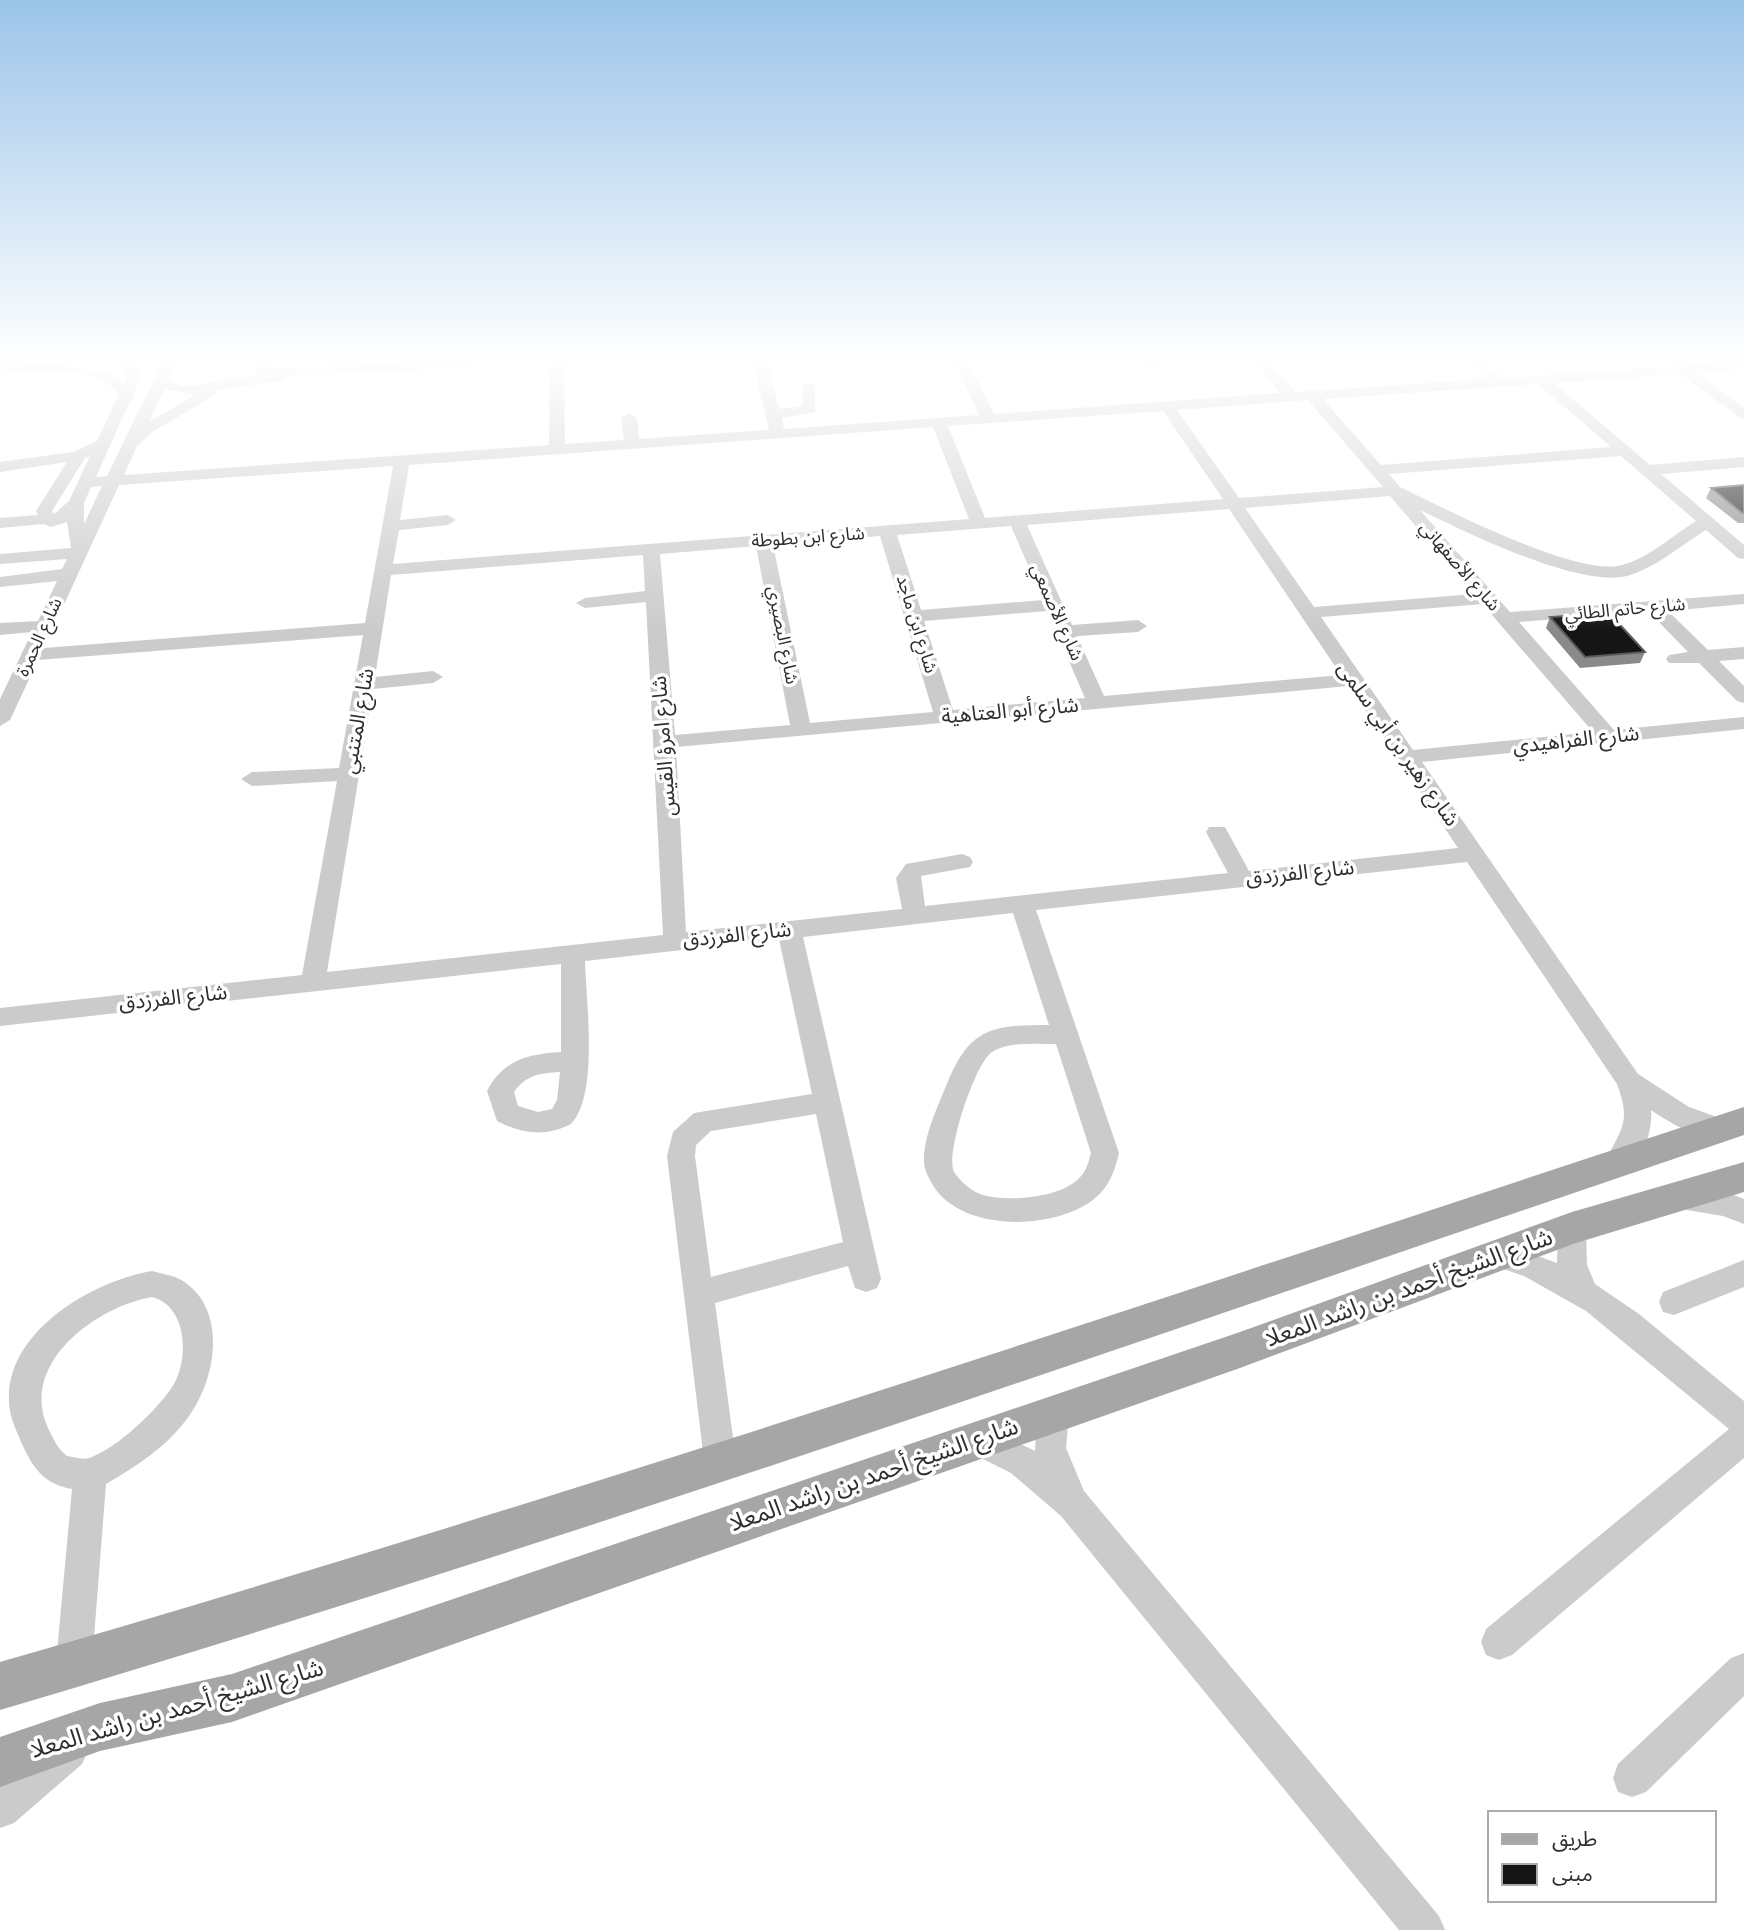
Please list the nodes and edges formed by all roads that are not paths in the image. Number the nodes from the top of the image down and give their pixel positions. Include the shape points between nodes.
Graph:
1 (126, 451) edge
2 (528, 451) edge
3 (950, 451) edge
4 (1197, 451) edge
5 (1360, 451) edge
6 (1626, 451) joint
7 (89, 452) junction
8 (402, 460) junction
9 (1744, 462) edge
10 (0, 465) edge
11 (1377, 470) junction
12 (1647, 470) junction
13 (114, 480) junction
14 (83, 483) junction
15 (1395, 491) junction
16 (1233, 505) junction
17 (75, 512) junction
18 (448, 520) dead end
19 (50, 521) junction
20 (1017, 521) junction
21 (1707, 522) junction
22 (0, 523) edge
23 (979, 524) junction
24 (391, 526) junction
25 (0, 529) edge
26 (887, 531) junction
27 (764, 541) junction
28 (651, 550) junction
29 (79, 553) junction
30 (1744, 554) edge
31 (0, 559) edge
32 (383, 570) junction
33 (69, 574) junction
34 (0, 582) edge
35 (654, 596) junction
36 (1487, 598) junction
37 (1744, 599) edge
38 (585, 603) dead end
39 (1055, 605) junction
40 (1654, 607) junction
41 (1307, 613) junction
42 (915, 616) junction
43 (1505, 618) junction
44 (1138, 626) dead end
45 (374, 628) junction
46 (43, 629) junction
47 (1067, 631) junction
48 (0, 632) edge
49 (1744, 653) edge
50 (31, 655) junction
51 (1704, 657) junction
52 (1676, 659) dead end
53 (433, 677) dead end
54 (1354, 680) junction
55 (364, 684) junction
56 (1744, 697) edge
57 (1097, 703) junction
58 (945, 716) junction
59 (0, 720) edge
60 (1744, 723) edge
61 (801, 729) junction
62 (1608, 736) junction
63 (665, 742) junction
64 (1408, 757) junction
65 (349, 774) junction
66 (252, 779) dead end
67 (1217, 832) dead end
68 (1473, 854) junction
69 (962, 862) dead end
70 (1242, 879) junction
71 (1022, 904) junction
72 (915, 915) junction
73 (789, 929) junction
74 (675, 942) junction
75 (573, 953) junction
76 (313, 982) junction
77 (0, 1017) edge
78 (1065, 1034) junction
79 (572, 1061) dead end
80 (1629, 1081) junction
81 (827, 1102) junction
82 (1731, 1125) edge
83 (1620, 1160) junction
84 (1744, 1177) edge
85 (1675, 1198) junction
86 (1744, 1212) edge
87 (1572, 1228) junction
88 (859, 1250) junction
89 (1499, 1255) junction
90 (1744, 1273) edge
91 (866, 1279) dead end
92 (1583, 1291) junction
93 (699, 1294) junction
94 (1674, 1302) dead end
95 (1053, 1413) junction
96 (1744, 1421) edge
97 (1744, 1437) edge
98 (977, 1439) junction
99 (720, 1460) junction
100 (90, 1475) junction
101 (1073, 1504) junction
102 (1499, 1642) dead end
103 (74, 1663) junction
104 (1744, 1671) edge
105 (0, 1686) edge
106 (100, 1727) junction
107 (0, 1762) edge
108 (1632, 1778) dead end
109 (0, 1809) edge
110 (1425, 1930) edge

1 - 13 street, شارع الحمرة
2 - 8 street
3 - 23 street
4 - 16 street, شارع زهير بن أبي سلمى
5 - 11 street, شارع الأصفهاني
6 - 11 street
6 - 12 street
7 - 10 street
7 - 14 street
7 - 19 street via 44,511
8 - 13 street
8 - 24 street, شارع المتنبي
9 - 12 street
11 - 15 street, شارع الأصفهاني
12 - 21 street
13 - 14 street
13 - 29 street, شارع الحمرة
14 - 17 street
15 - 16 street, شارع ابن بطوطة
15 - 21 street via 1431,510 1573,566 1597,570 1622,572
15 - 36 street, شارع الأصفهاني
16 - 20 street, شارع ابن بطوطة
16 - 41 street, شارع زهير بن أبي سلمى
17 - 19 street
17 - 29 street
18 - 24 street
19 - 22 street
19 - 25 street
20 - 23 street, شارع ابن بطوطة
20 - 39 street, شارع الأصمعي
21 - 30 street
23 - 26 street, شارع ابن بطوطة
24 - 32 street, شارع المتنبي
26 - 27 street, شارع ابن بطوطة
26 - 42 street, شارع ابن ماجد
27 - 28 street, شارع ابن بطوطة
27 - 61 street, شارع البصيري
28 - 32 street, شارع ابن بطوطة
28 - 35 street, شارع امرؤ القيس
29 - 31 street
29 - 33 street, شارع الحمرة
32 - 45 street, شارع المتنبي
33 - 34 street
33 - 46 street, شارع الحمرة
35 - 38 street
35 - 63 street, شارع امرؤ القيس
36 - 41 street
36 - 43 street, شارع الأصفهاني
37 - 40 street, شارع حاتم الطائي
39 - 42 street
39 - 47 street, شارع الأصمعي
40 - 43 street, شارع حاتم الطائي
40 - 51 street
41 - 54 street, شارع زهير بن أبي سلمى
42 - 58 street, شارع ابن ماجد
43 - 62 street, شارع الأصفهاني
44 - 47 street
45 - 50 street
45 - 55 street, شارع المتنبي
46 - 48 street
46 - 50 street, شارع الحمرة
47 - 57 street, شارع الأصمعي
49 - 51 street
50 - 59 street, شارع الحمرة
51 - 52 street
51 - 56 street
53 - 55 street
54 - 57 street, شارع أبو العتاهية
54 - 64 street, شارع زهير بن أبي سلمى
55 - 65 street, شارع المتنبي
57 - 58 street, شارع أبو العتاهية
58 - 61 street, شارع أبو العتاهية
60 - 62 street, شارع الفراهيدي
61 - 63 street, شارع أبو العتاهية
62 - 64 street, شارع الفراهيدي
63 - 74 street, شارع امرؤ القيس
64 - 68 street, شارع زهير بن أبي سلمى
65 - 66 street
65 - 76 street, شارع المتنبي
67 - 70 street
68 - 70 street, شارع الفرزدق
68 - 80 street, شارع زهير بن أبي سلمى
69 - 72 street via 914,869 908,878
70 - 71 street, شارع الفرزدق
71 - 72 street, شارع الفرزدق
71 - 78 street
72 - 73 street, شارع الفرزدق
73 - 74 street, شارع الفرزدق
73 - 81 street
74 - 75 street, شارع الفرزدق
75 - 76 street, شارع الفرزدق
75 - 79 street
76 - 77 street, شارع الفرزدق
78 - 78 street via 1105,1153 1102,1169 1089,1188 1060,1205 987,1211 962,1200 947,1184 938,1163 953,1105 974,1053 1003,1038
80 - 82 street, شارع زهير بن أبي سلمى via 1679,1115
80 - 83 street, شارع زهير بن أبي سلمى via 1639,1124 1630,1150
81 - 88 street
81 - 93 street via 704,1121 683,1140 681,1156
82 - 83 main road
83 - 99 main road via 833,1427
84 - 85 main road, شارع الشيخ أحمد بن راشد المعلا
85 - 86 street via 1726,1204
85 - 87 main road, شارع الشيخ أحمد بن راشد المعلا
87 - 89 main road, شارع الشيخ أحمد بن راشد المعلا
87 - 92 street via 1572,1265
88 - 91 street
88 - 93 street
89 - 92 street via 1551,1272
89 - 95 main road, شارع الشيخ أحمد بن راشد المعلا
90 - 94 street
92 - 96 street
93 - 99 street
95 - 98 main road, شارع الشيخ أحمد بن راشد المعلا
95 - 101 street via 1050,1448
97 - 102 street
98 - 101 street via 1023,1462
98 - 106 main road, شارع الشيخ أحمد بن راشد المعلا via 232,1698
99 - 103 main road via 274,1606
100 - 100 street via 121,1458 161,1425 186,1392 200,1350 198,1323 187,1301 164,1285 133,1286 103,1297 64,1326 37,1358 25,1390 27,1421 48,1464 65,1474
100 - 103 street
101 - 110 street
103 - 105 main road
104 - 108 street
106 - 107 main road, شارع الشيخ أحمد بن راشد المعلا
106 - 109 street

